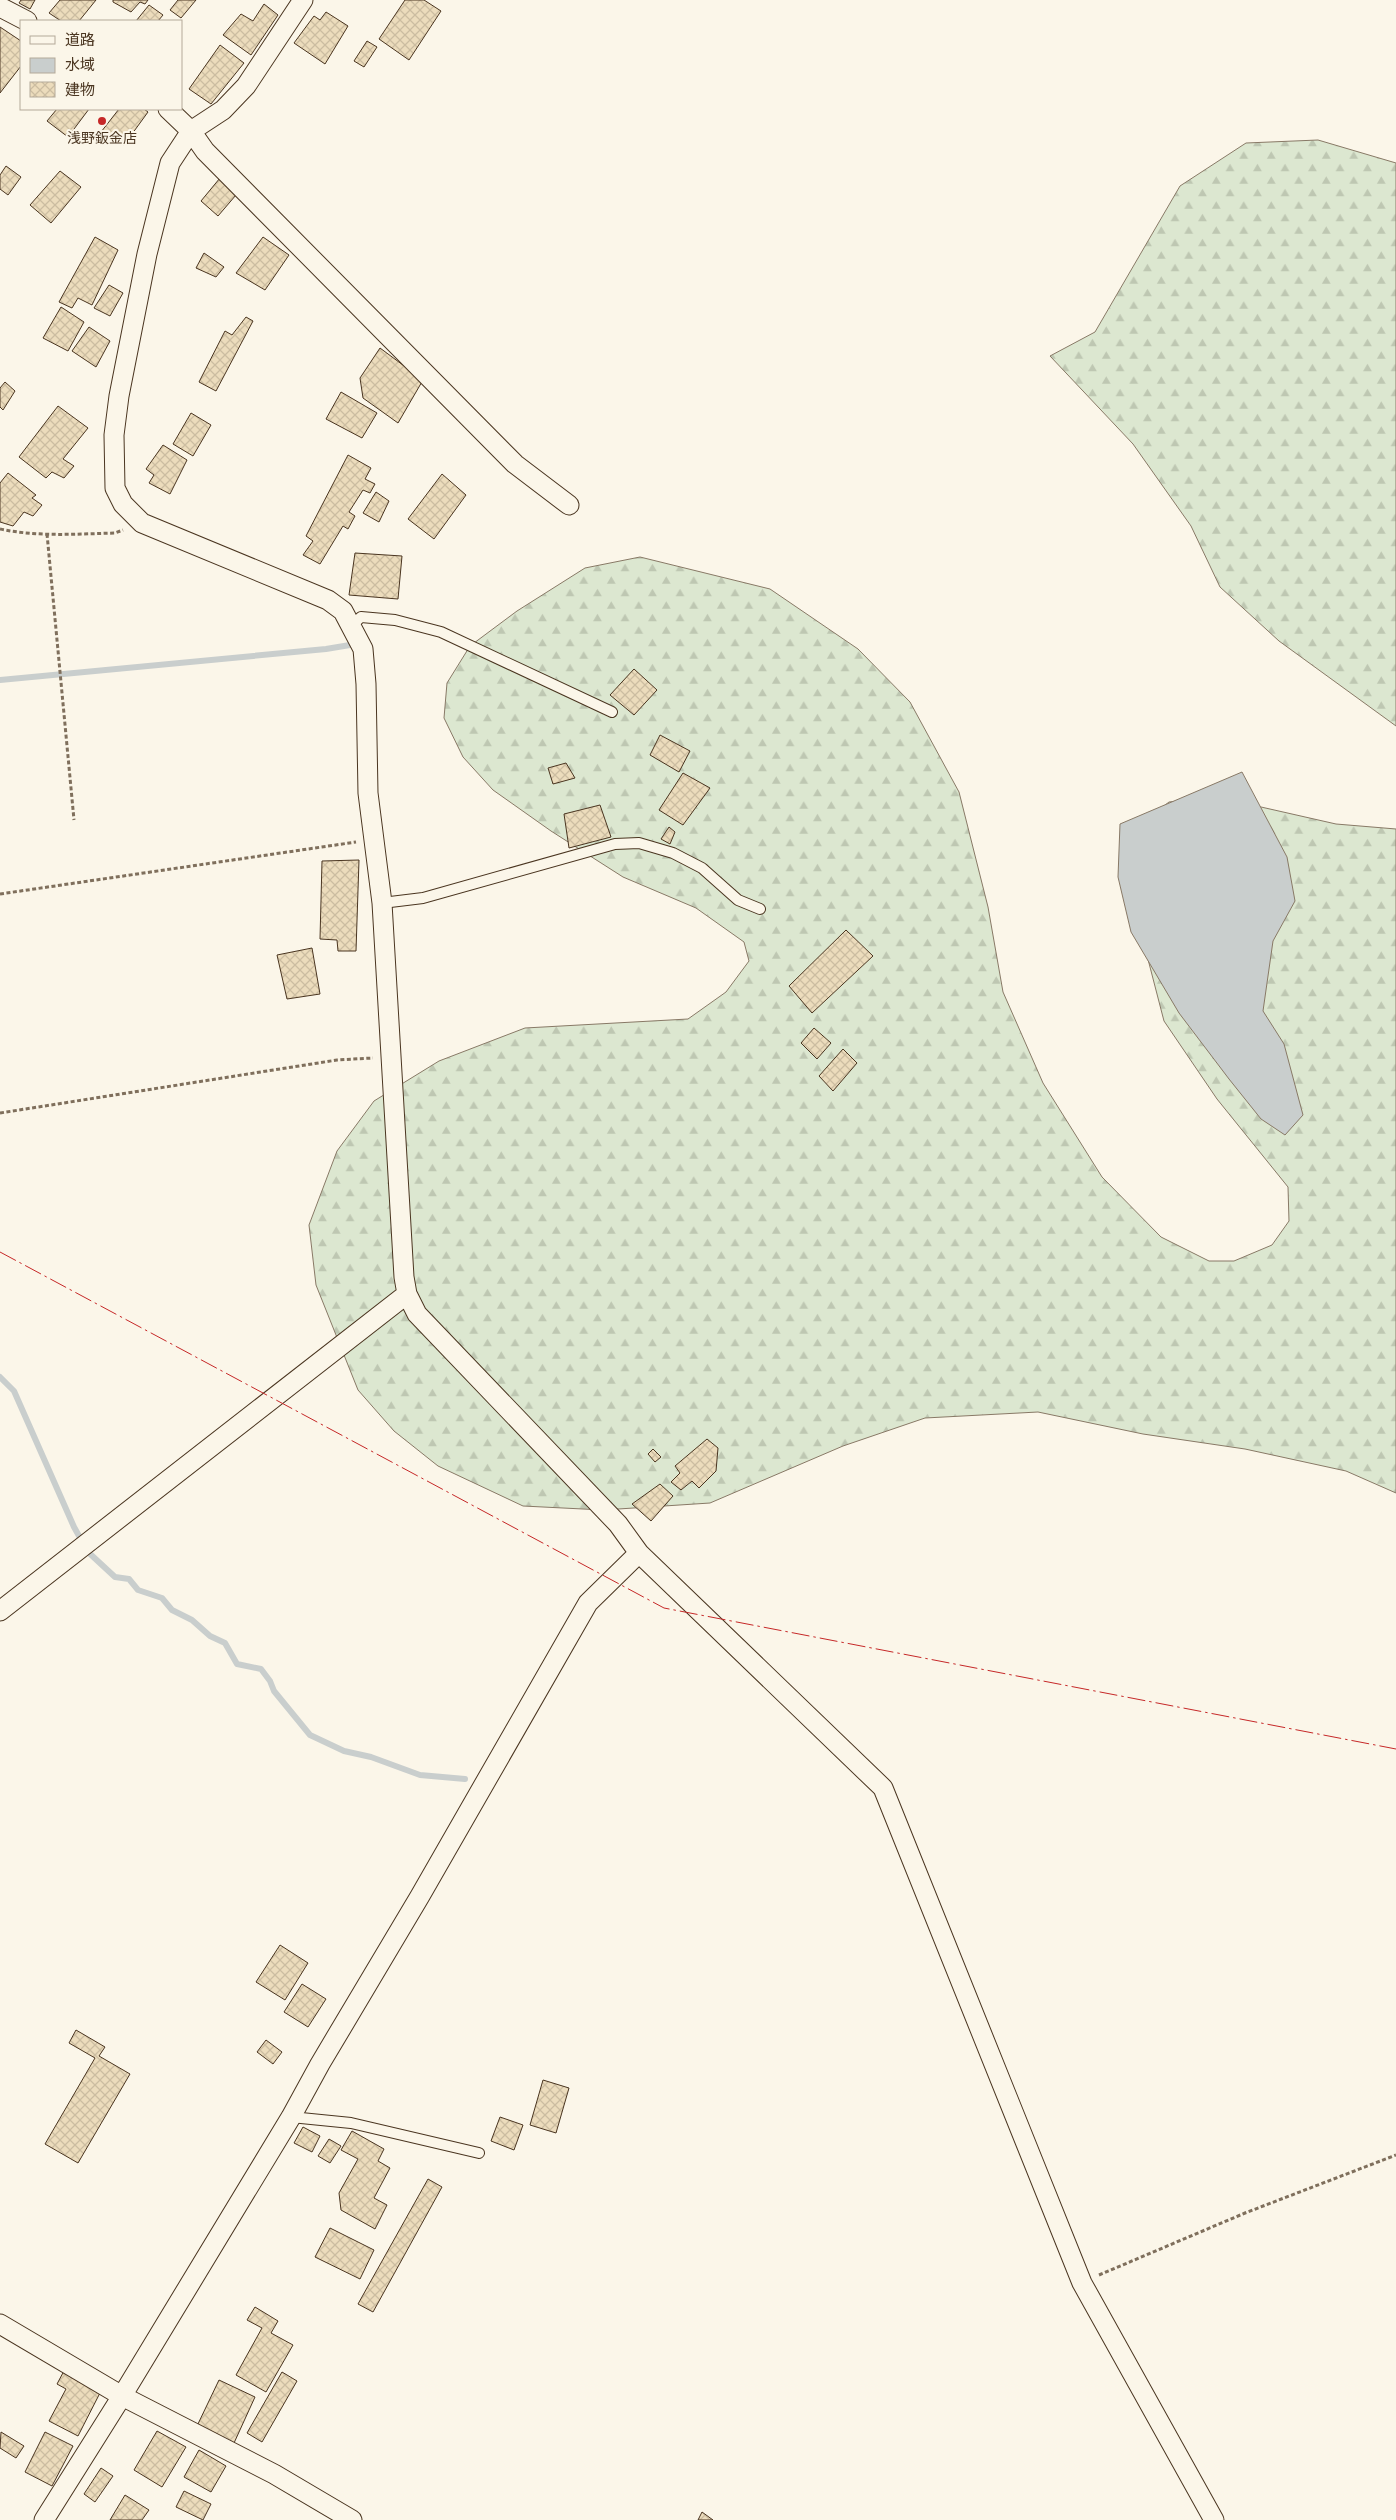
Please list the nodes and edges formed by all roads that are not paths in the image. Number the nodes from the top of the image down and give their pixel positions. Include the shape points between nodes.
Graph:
1 (304, 0) edge
2 (0, 7) edge
3 (25, 20) edge
4 (169, 110) edge
5 (191, 131) junction
6 (569, 504) dead end
7 (351, 626) junction
8 (612, 712) dead end
9 (382, 903) junction
10 (760, 909) dead end
11 (407, 1294) junction
12 (639, 1553) junction
13 (0, 1611) edge
14 (291, 2117) junction
15 (479, 2154) dead end
16 (0, 2324) edge
17 (122, 2396) junction
18 (44, 2520) edge
19 (352, 2520) edge
20 (1214, 2520) edge

1 - 5 street via 246,86 223,110
2 - 3 street
4 - 5 street
5 - 6 street via 205,151 515,464
5 - 7 street via 170,163 147,254 119,396 114,435 115,488 123,504 142,523 328,600 343,611
7 - 8 lane via 361,617 395,620 441,632
7 - 9 street via 363,649 368,793
9 - 10 lane via 423,898 615,844 639,843 673,853 702,868 738,900
9 - 11 street
11 - 12 street via 417,1314 618,1524
11 - 13 street
12 - 14 street via 588,1603
12 - 20 street via 883,1788 1082,2282
14 - 15 lane via 351,2123
14 - 17 street
16 - 17 street
17 - 18 street
17 - 19 street via 274,2474

